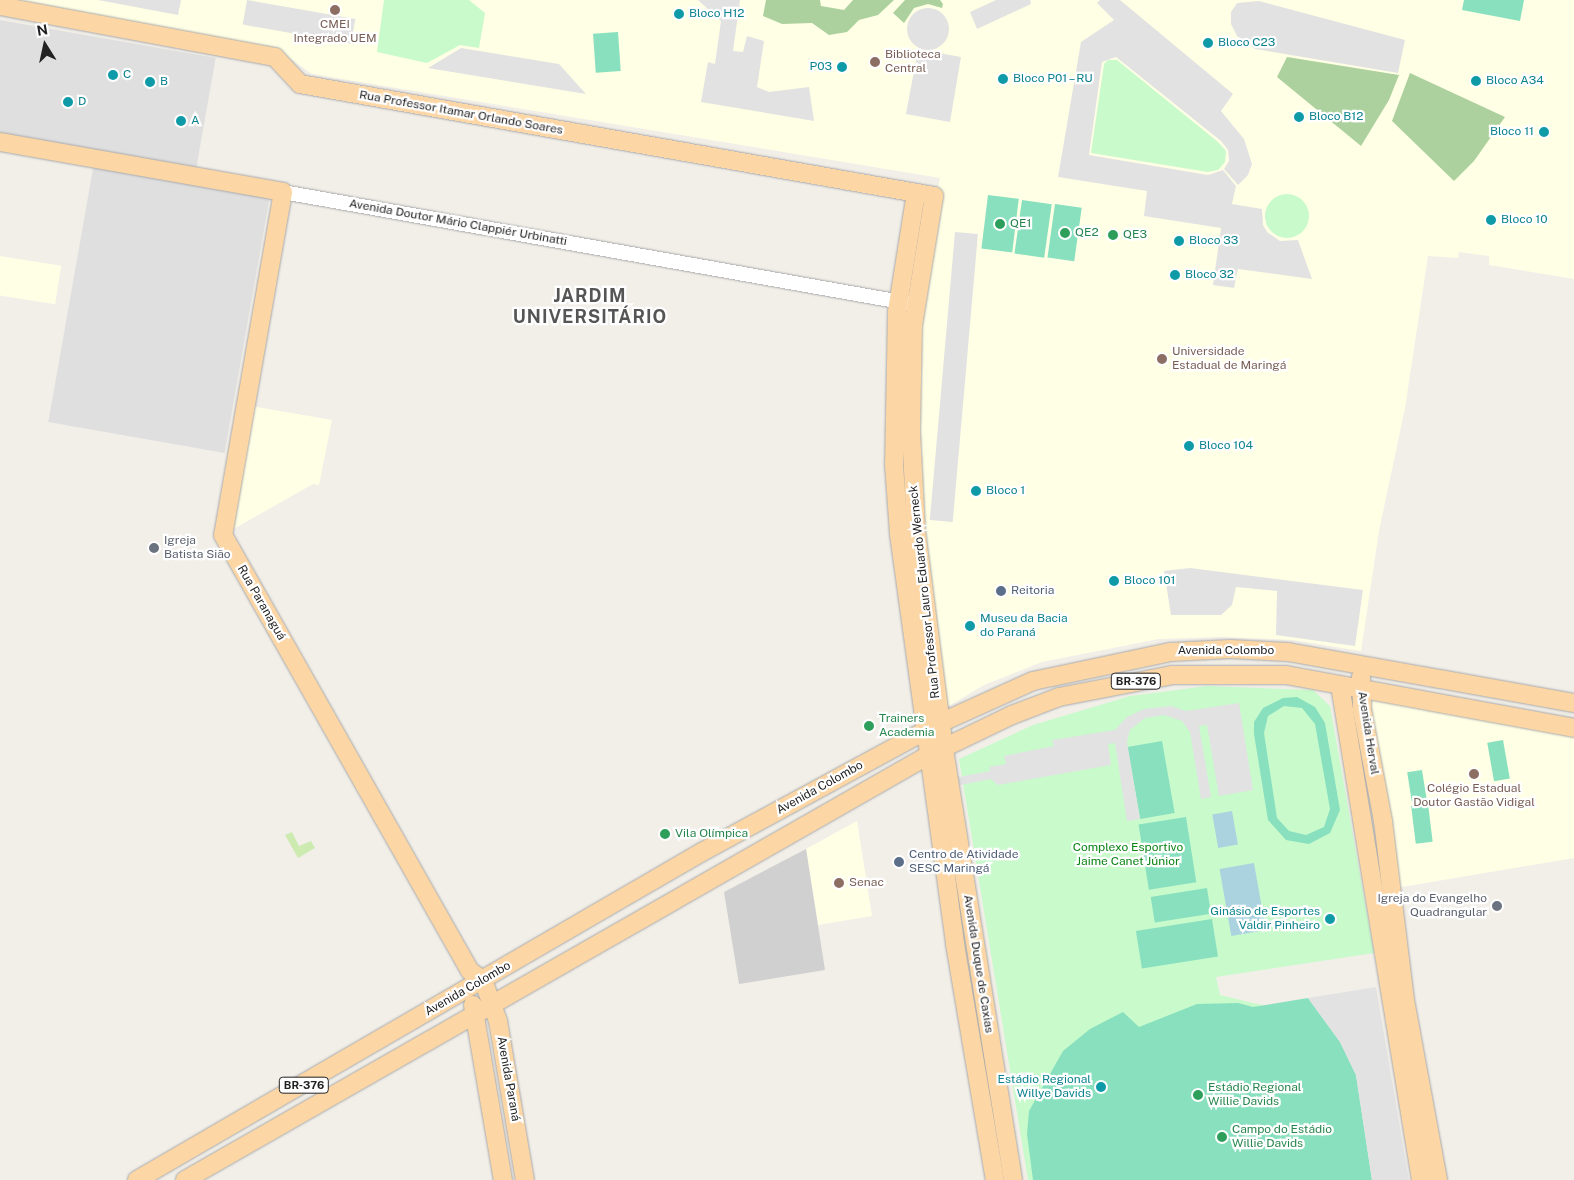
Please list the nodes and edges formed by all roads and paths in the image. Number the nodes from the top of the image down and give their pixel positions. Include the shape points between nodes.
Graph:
1 (0, 6) edge
2 (0, 142) edge
3 (283, 192) junction
4 (916, 193) junction
5 (934, 196) joint
6 (907, 302) junction
7 (911, 383) junction
8 (894, 408) junction
9 (1362, 664) junction
10 (1340, 685) junction
11 (1361, 687) junction
12 (1561, 700) edge
13 (1558, 724) edge
14 (932, 727) junction
15 (944, 749) junction
16 (927, 756) junction
17 (818, 791) junction
18 (1359, 804) junction
19 (829, 812) junction
20 (768, 816) junction
21 (1382, 821) junction
22 (781, 839) junction
23 (963, 872) junction
24 (949, 896) junction
25 (955, 944) junction
26 (980, 962) junction
27 (475, 981) junction
28 (494, 1004) junction
29 (475, 1014) junction
30 (500, 1033) junction
31 (479, 1038) junction
32 (316, 1078) junction
33 (1404, 1083) junction
34 (1422, 1095) junction
35 (288, 1122) junction
36 (159, 1168) junction
37 (136, 1180) edge
38 (142, 1180) edge
39 (185, 1180) edge
40 (503, 1180) edge
41 (525, 1180) edge
42 (995, 1180) edge
43 (1013, 1180) edge
44 (1421, 1180) edge
45 (1438, 1180) edge

1 - 4 main road, Rua Professor Itamar Orlando Soares via 275,57 300,84
2 - 3 main road, Avenida Doutor Mário Clappiér Urbinatti
3 - 6 street, Avenida Doutor Mário Clappiér Urbinatti
3 - 27 main road, Rua Paranaguá via 223,535
4 - 5 main road, Rua Professor Itamar Orlando Soares
4 - 6 main road, Rua Professor Lauro Eduardo Werneck
5 - 6 main road, Rua Professor Lauro Eduardo Werneck
6 - 7 main road, Rua Professor Lauro Eduardo Werneck
6 - 8 main road, Rua Professor Lauro Eduardo Werneck
7 - 8 main road
7 - 14 main road, Rua Professor Lauro Eduardo Werneck via 916,530
8 - 14 main road, Rua Professor Lauro Eduardo Werneck via 898,534
9 - 10 main road, Avenida Herval
9 - 11 main road, Avenida Herval
9 - 12 main road, Avenida Colombo / BR-376
9 - 14 main road, Avenida Colombo / BR-376 via 1288,652 1230,649 1171,652 1033,681
10 - 11 main road, Avenida Colombo / BR-376
10 - 15 main road, Avenida Colombo / BR-376 via 1286,675 1226,674 1172,675 1116,684 1059,697 1012,714
10 - 18 main road, Avenida Herval
11 - 13 main road, Avenida Colombo / BR-376
11 - 21 main road, Avenida Herval
12 - 13 main road
14 - 15 main road, Rua Professor Lauro Eduardo Werneck
14 - 16 main road, Rua Professor Lauro Eduardo Werneck
14 - 17 main road, Avenida Colombo / BR-376
15 - 16 main road, Avenida Colombo
15 - 23 main road, Avenida Duque de Caxias
16 - 19 main road, Avenida Colombo / BR-376
16 - 24 main road, Avenida Duque de Caxias
17 - 19 main road
17 - 20 main road, Avenida Colombo / BR-376
18 - 21 main road
18 - 33 main road, Avenida Herval
19 - 22 main road, Avenida Colombo / BR-376
20 - 22 main road
20 - 27 main road, Avenida Colombo / BR-376
21 - 34 main road, Avenida Herval via 1405,1000
22 - 28 main road, Avenida Colombo / BR-376
23 - 24 main road
23 - 26 main road, Avenida Duque de Caxias
24 - 25 main road, Avenida Duque de Caxias
25 - 26 main road
25 - 42 main road, Avenida Duque de Caxias
26 - 43 main road, Avenida Duque de Caxias
27 - 28 main road, Avenida Paraná
27 - 29 main road, Avenida Paraná
27 - 32 main road, Avenida Colombo / BR-376
28 - 29 main road, Avenida Colombo / BR-376
28 - 30 main road, Avenida Paraná
29 - 31 main road, Avenida Paraná
29 - 35 main road, Avenida Colombo / BR-376
30 - 31 main road
30 - 41 main road, Avenida Paraná
31 - 40 main road, Avenida Paraná
32 - 35 main road via 316,1092
32 - 36 main road, Avenida Colombo / BR-376
33 - 34 main road
33 - 44 main road, Avenida Herval
34 - 45 main road, Avenida Herval
35 - 39 main road, Avenida Colombo / BR-376
36 - 37 main road, Avenida Colombo / BR-376
36 - 38 main road

